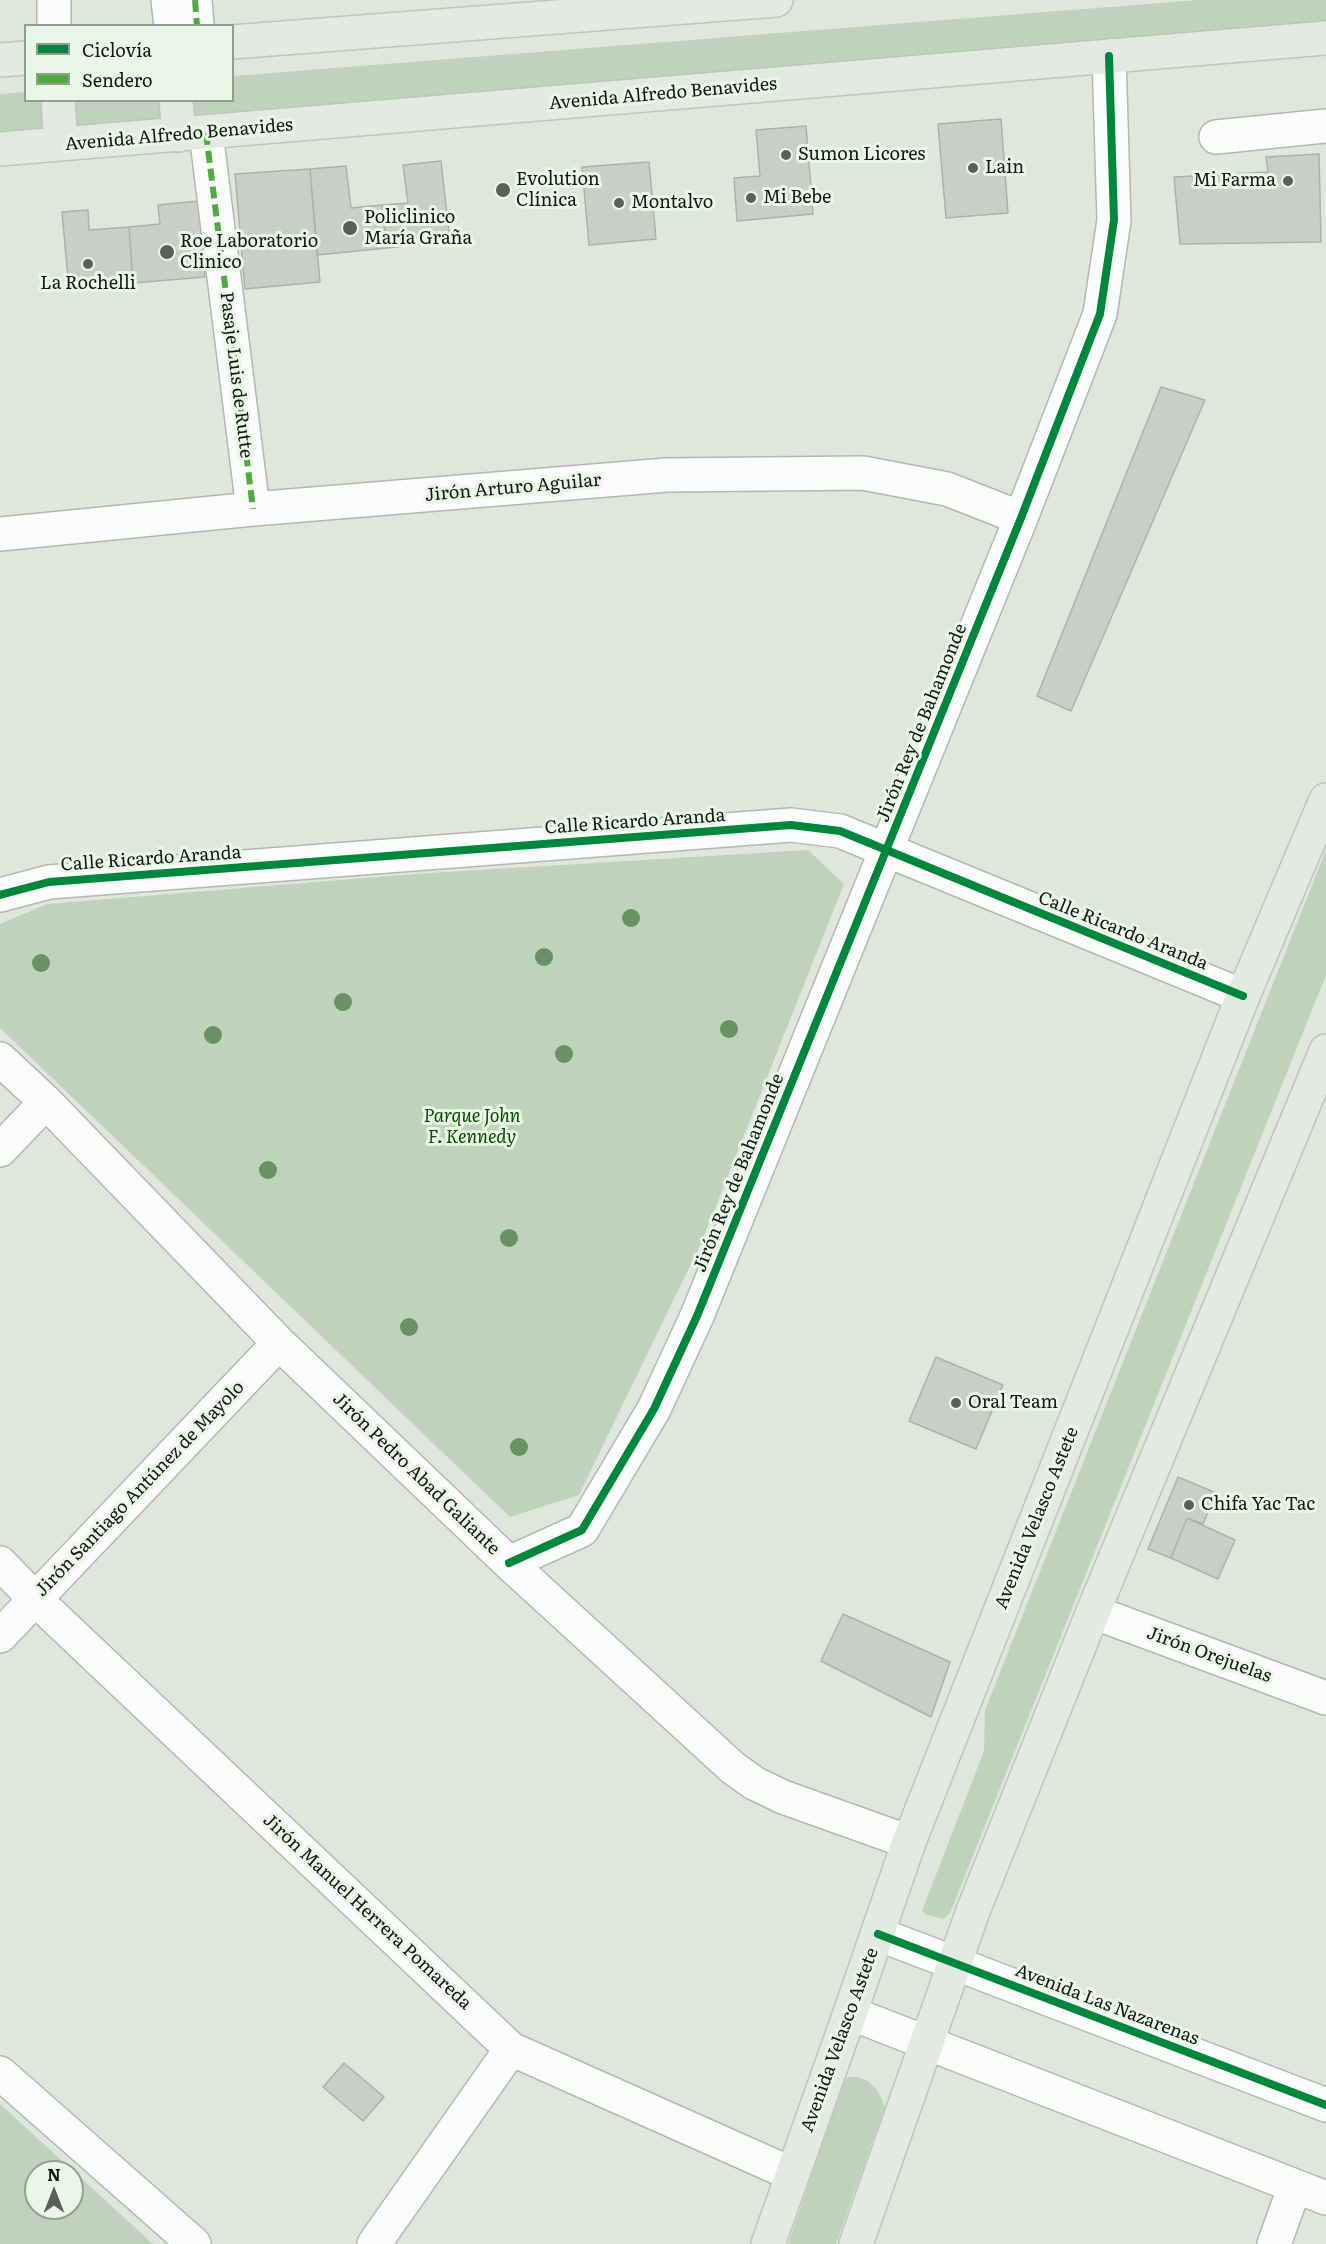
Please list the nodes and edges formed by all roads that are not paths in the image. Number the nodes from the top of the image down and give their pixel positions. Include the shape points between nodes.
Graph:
1 (54, 0) edge
2 (168, 0) edge
3 (195, 0) edge
4 (776, 0) edge
5 (54, 24) edge
6 (171, 24) edge
7 (197, 24) edge
8 (1326, 38) edge
9 (234, 42) edge
10 (1108, 56) junction
11 (24, 58) edge
12 (0, 60) edge
13 (58, 102) edge
14 (177, 102) edge
15 (1326, 126) edge
16 (192, 134) junction
17 (1216, 137) dead end
18 (61, 144) junction
19 (0, 150) edge
20 (253, 509) junction
21 (1021, 518) junction
22 (0, 534) edge
23 (1326, 800) edge
24 (886, 850) junction
25 (0, 896) edge
26 (1243, 996) junction
27 (1326, 1051) edge
28 (0, 1059) edge
29 (46, 1102) junction
30 (0, 1150) edge
31 (279, 1343) junction
32 (0, 1563) edge
33 (509, 1563) junction
34 (35, 1599) junction
35 (1093, 1612) junction
36 (0, 1636) edge
37 (1326, 1698) edge
38 (909, 1842) junction
39 (878, 1934) junction
40 (955, 1962) junction
41 (850, 2013) junction
42 (927, 2043) junction
43 (511, 2049) junction
44 (0, 2073) edge
45 (1326, 2105) edge
46 (792, 2174) junction
47 (1295, 2186) junction
48 (1326, 2198) edge
49 (194, 2244) edge
50 (374, 2244) edge
51 (768, 2244) edge
52 (856, 2244) edge
53 (1274, 2244) edge

1 - 5 street
2 - 6 street
3 - 7 street
4 - 9 main road
8 - 10 main road, Avenida Alfredo Benavides
10 - 16 main road, Avenida Alfredo Benavides
10 - 21 street, Jirón Rey de Bahamonde via 1114,220 1100,314
11 - 12 main road
13 - 18 main road
14 - 16 main road
15 - 17 street
16 - 18 main road, Avenida Alfredo Benavides
16 - 20 street, Pasaje Luis de Rutte
18 - 19 main road, Avenida Alfredo Benavides
20 - 21 street, Jirón Arturo Aguilar via 667,475 863,473 947,489
20 - 22 street, Jirón Arturo Aguilar
21 - 24 street, Jirón Rey de Bahamonde
23 - 26 main road, Avenida Velasco Astete
24 - 25 street, Calle Ricardo Aranda via 840,831 790,825 49,882
24 - 26 street, Calle Ricardo Aranda
24 - 33 street, Jirón Rey de Bahamonde via 697,1316 654,1409 582,1530
26 - 38 main road, Avenida Velasco Astete
27 - 35 main road
28 - 29 street, Jirón Pedro Abad Galiante
29 - 30 street
29 - 31 street, Jirón Pedro Abad Galiante
31 - 33 street, Jirón Pedro Abad Galiante
31 - 34 street, Jirón Santiago Antúnez de Mayolo
32 - 34 street, Jirón Manuel Herrera Pomareda
33 - 38 street, Jirón Pedro Abad Galiante via 754,1783
34 - 36 street, Jirón Santiago Antúnez de Mayolo
34 - 43 street, Jirón Manuel Herrera Pomareda
35 - 37 street, Jirón Orejuelas
35 - 40 main road
38 - 39 main road, Avenida Velasco Astete
39 - 40 street, Avenida Las Nazarenas
39 - 41 main road, Avenida Velasco Astete
40 - 42 main road
40 - 45 street, Avenida Las Nazarenas
41 - 42 street
41 - 46 main road, Avenida Velasco Astete
42 - 47 street
42 - 52 main road
43 - 46 street, Jirón Manuel Herrera Pomareda
43 - 50 street
44 - 49 street
46 - 51 main road, Avenida Velasco Astete
47 - 48 street
47 - 53 street

